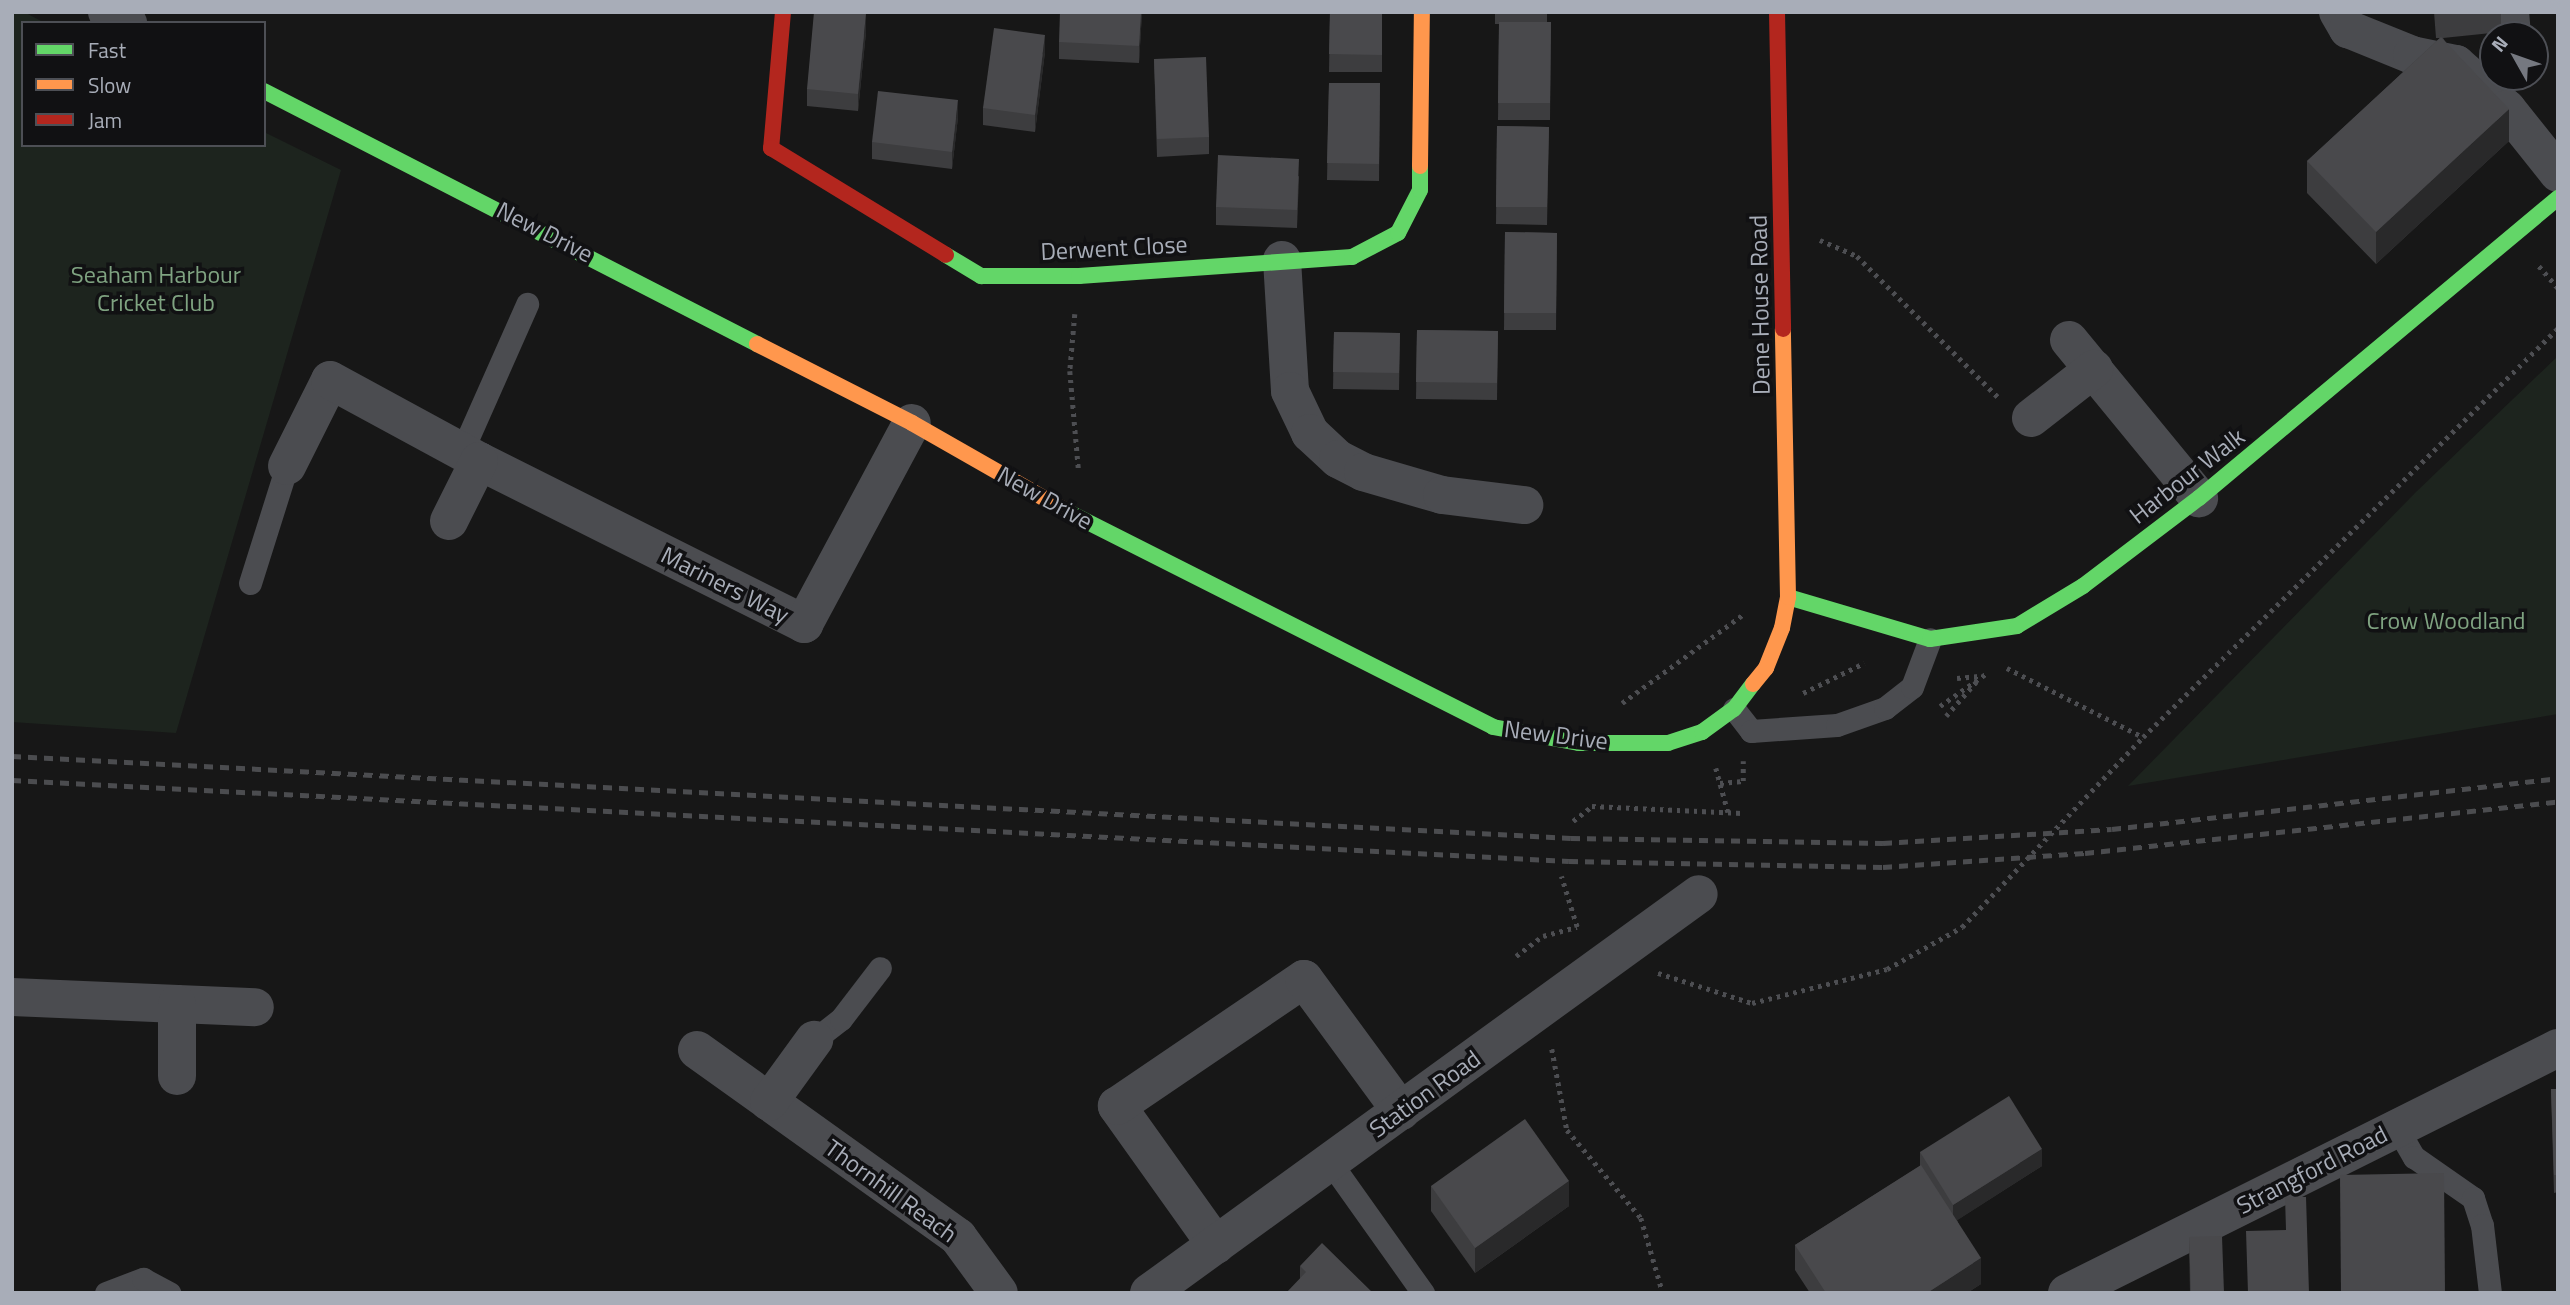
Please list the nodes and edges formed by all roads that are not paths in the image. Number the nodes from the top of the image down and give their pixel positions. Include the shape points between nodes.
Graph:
1 (107, 12) edge
2 (783, 12) edge
3 (1422, 12) edge
4 (1777, 12) edge
5 (2338, 12) edge
6 (124, 21) edge
7 (266, 92) edge
8 (2509, 93) edge
9 (2558, 173) edge
10 (2558, 198) edge
11 (1282, 260) junction
12 (527, 304) dead end
13 (2069, 340) dead end
14 (2094, 369) junction
15 (2031, 418) road end
16 (912, 423) junction
17 (471, 456) junction
18 (287, 466) joint
19 (2199, 498) junction
20 (1524, 505) dead end
21 (449, 521) dead end
22 (250, 583) dead end
23 (1788, 597) junction
24 (1930, 639) junction
25 (1734, 709) junction
26 (1699, 894) dead end
27 (880, 968) dead end
28 (12, 997) edge
29 (177, 1004) junction
30 (255, 1007) dead end
31 (814, 1040) joint
32 (2558, 1048) edge
33 (697, 1050) dead end
34 (177, 1076) dead end
35 (769, 1102) junction
36 (1401, 1111) junction
37 (2397, 1128) junction
38 (1330, 1162) junction
39 (1216, 1245) junction
40 (2112, 1283) edge
41 (106, 1293) edge
42 (169, 1293) edge
43 (999, 1293) edge
44 (1149, 1293) edge
45 (1423, 1293) edge
46 (2067, 1293) edge
47 (2490, 1293) edge

1 - 6 street
2 - 11 street, Derwent Close via 771,148 981,276 1079,276
3 - 11 street, Derwent Close via 1420,190 1398,233 1352,257
4 - 23 street, Dene House Road
5 - 8 street via 2348,29 2412,55 2456,64
7 - 16 street, New Drive
8 - 9 street
10 - 19 street, Harbour Walk
11 - 20 street via 1290,391 1310,433 1338,459 1363,472 1442,495
12 - 17 lane
13 - 14 street
14 - 15 street
14 - 19 street
16 - 17 street, Mariners Way via 804,624
16 - 25 street, New Drive via 1080,519 1493,727 1595,743 1668,743 1702,732
17 - 18 street, Mariners Way via 330,380
17 - 21 street
18 - 22 lane
19 - 24 street, Harbour Walk via 2083,586 2017,626
23 - 24 street, Harbour Walk
23 - 25 street, New Drive via 1766,668
24 - 25 lane via 1912,687 1885,708 1838,725 1751,730
26 - 36 street, Station Road
27 - 31 lane via 841,1018
28 - 29 street
29 - 30 street
29 - 34 street
31 - 35 street
32 - 37 street, Strangford Road
33 - 35 street, Thornhill Reach
35 - 43 street, Thornhill Reach via 958,1237
36 - 38 street, Station Road
36 - 39 street via 1304,979 1116,1106
37 - 40 street, Strangford Road
37 - 47 lane via 2414,1157 2473,1198 2482,1225
38 - 39 street, Station Road
38 - 45 lane
39 - 44 street, Station Road
40 - 46 street, Strangford Road
41 - 42 lane via 130,1280 144,1279

